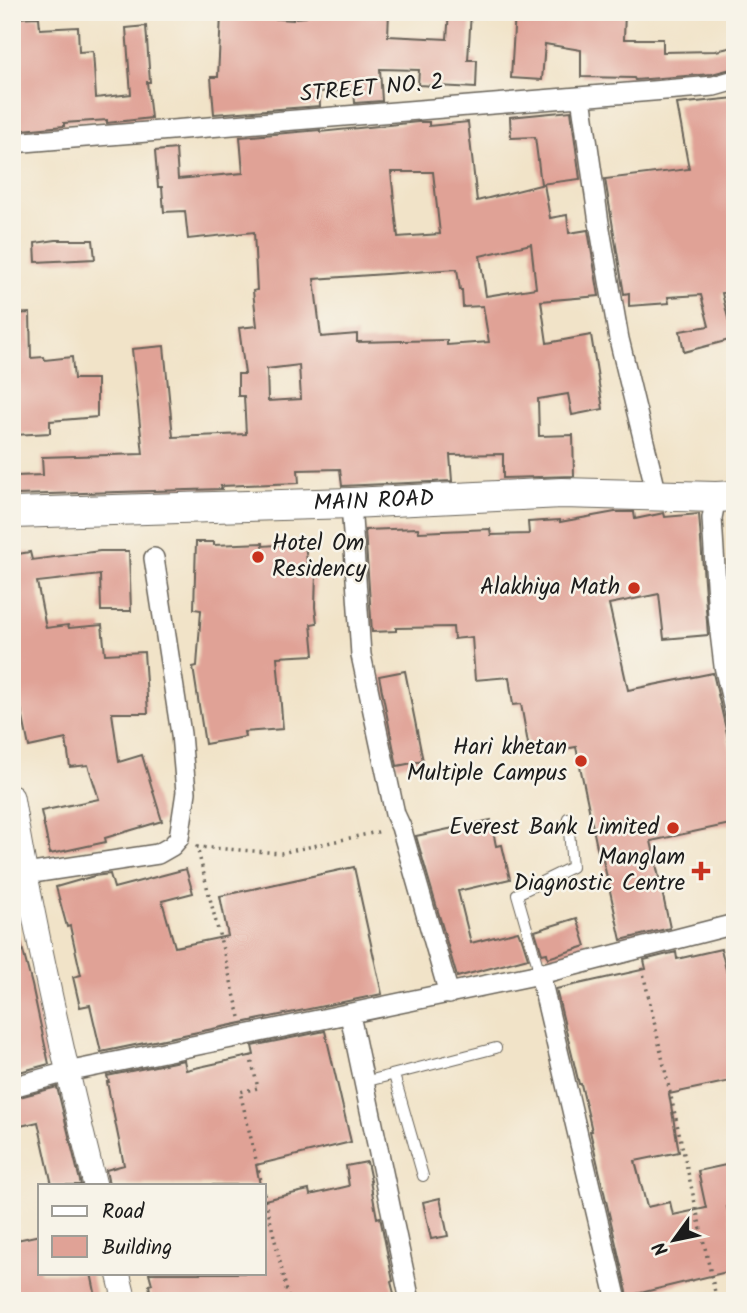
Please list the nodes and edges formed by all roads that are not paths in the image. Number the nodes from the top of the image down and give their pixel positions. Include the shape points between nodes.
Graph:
1 (735, 80) edge
2 (581, 96) junction
3 (12, 143) edge
4 (657, 495) junction
5 (725, 496) edge
6 (351, 503) junction
7 (12, 513) edge
8 (154, 558) dead end
9 (735, 714) edge
10 (12, 797) edge
11 (568, 818) dead end
12 (26, 874) junction
13 (735, 924) edge
14 (540, 974) junction
15 (449, 994) junction
16 (350, 1015) junction
17 (496, 1048) dead end
18 (66, 1072) junction
19 (394, 1074) junction
20 (364, 1082) junction
21 (12, 1087) edge
22 (424, 1176) dead end
23 (95, 1184) edge
24 (118, 1274) edge
25 (125, 1301) edge
26 (410, 1301) edge
27 (617, 1301) edge

1 - 2 street, STREET NO. 2 via 714,86
2 - 3 street, STREET NO. 2
2 - 4 street via 620,339
4 - 5 main road, MAIN ROAD
4 - 6 main road, MAIN ROAD via 562,493
5 - 9 street via 712,517 718,616
6 - 7 main road, MAIN ROAD
6 - 15 street via 361,655 395,814
8 - 12 street via 181,734 186,792 179,838 158,854
10 - 12 street
11 - 14 lane via 572,867 517,894
12 - 18 street
13 - 14 street
14 - 15 street
14 - 27 street
15 - 16 street
16 - 18 street
16 - 20 street
17 - 19 lane
18 - 21 street
18 - 23 street
19 - 20 lane
19 - 22 lane
20 - 26 street
24 - 25 street

